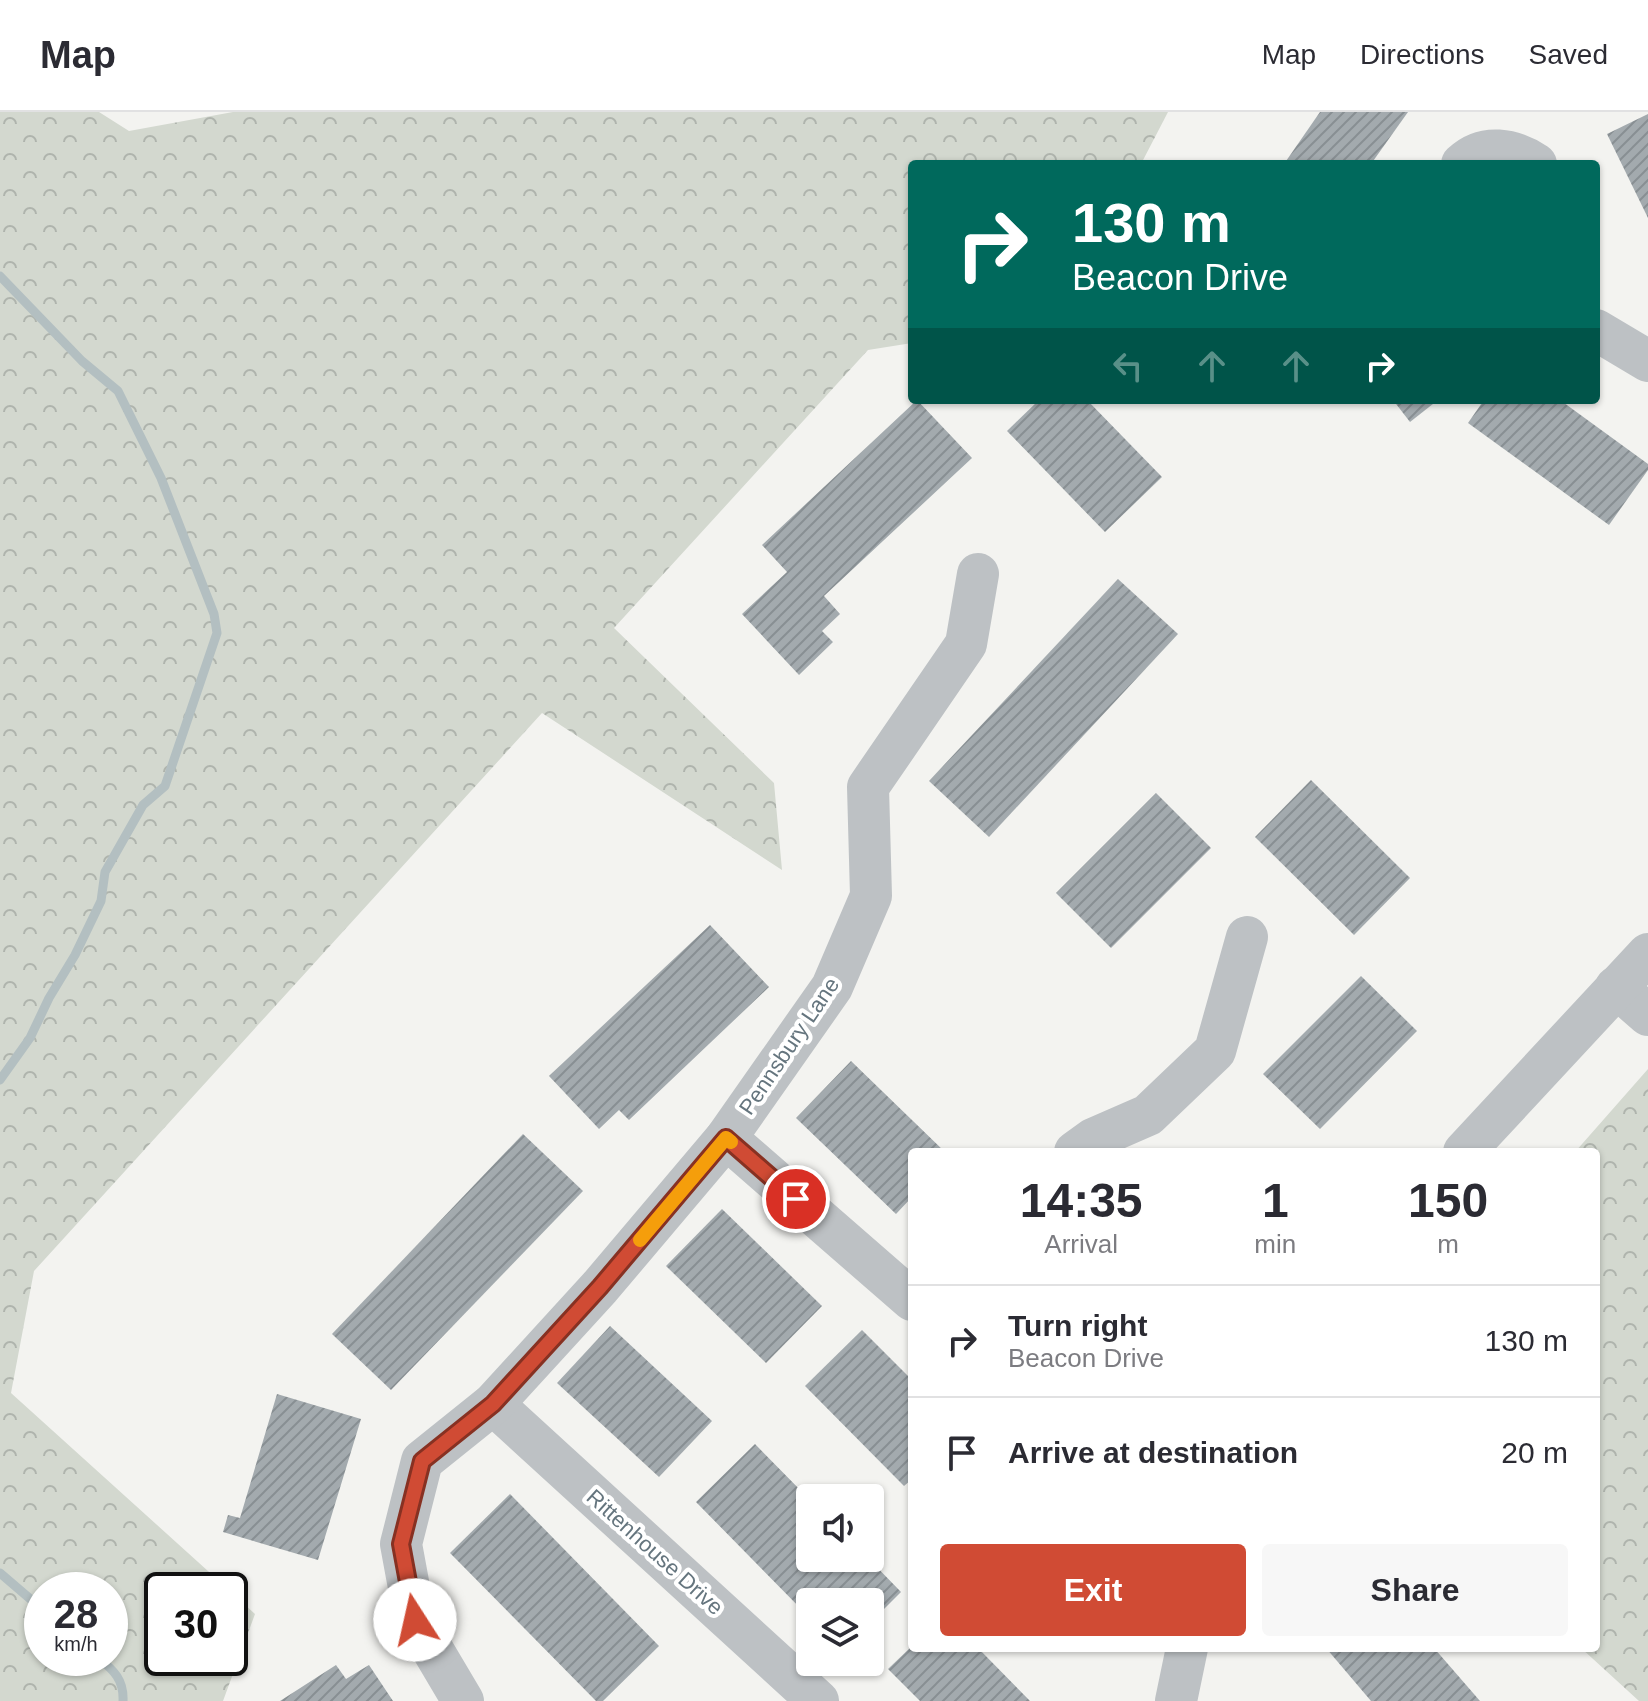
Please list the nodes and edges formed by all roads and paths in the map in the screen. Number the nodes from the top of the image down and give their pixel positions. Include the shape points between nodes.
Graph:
1 (1469, 160) edge
2 (1530, 160) edge
3 (1600, 332) edge
4 (1648, 361) edge
5 (978, 574) dead end
6 (1247, 937) dead end
7 (1648, 954) edge
8 (1616, 987) junction
9 (1648, 1015) edge
10 (726, 1138) junction
11 (1081, 1148) edge
12 (1468, 1148) edge
13 (908, 1297) edge
14 (493, 1404) junction
15 (1186, 1652) edge
16 (463, 1701) edge
17 (818, 1701) edge
18 (1176, 1701) edge

1 - 2 street via 1484,151 1503,150
3 - 4 street
5 - 10 street, Pennsbury Lane via 966,644 868,787 871,896 832,987
6 - 11 street via 1215,1051 1148,1115
7 - 8 street
8 - 9 street
8 - 12 street
10 - 13 street
10 - 14 street, Pennsbury Lane
14 - 16 street, Pennsbury Lane via 422,1461 401,1544 415,1620
14 - 17 street, Rittenhouse Drive
15 - 18 street

